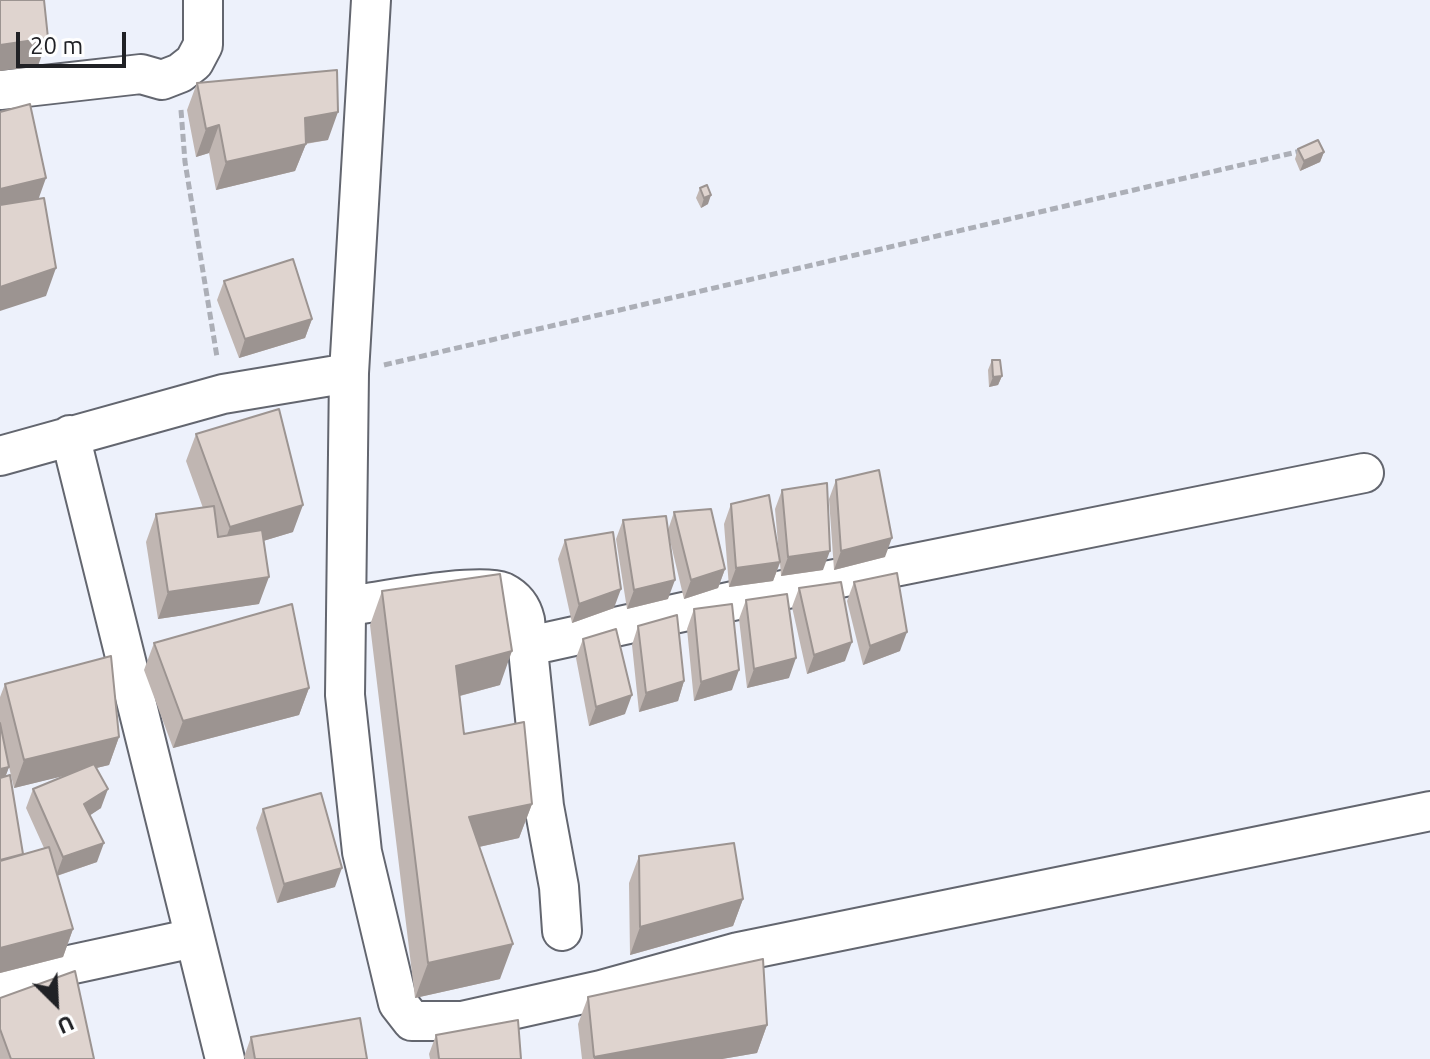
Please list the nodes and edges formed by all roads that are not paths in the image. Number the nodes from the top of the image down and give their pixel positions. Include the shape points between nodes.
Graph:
1 (203, 0) edge
2 (371, 0) edge
3 (0, 90) edge
4 (349, 373) junction
5 (70, 435) junction
6 (0, 456) edge
7 (1364, 473) dead end
8 (347, 606) junction
9 (529, 646) junction
10 (1430, 811) edge
11 (562, 931) dead end
12 (194, 938) junction
13 (0, 980) edge
14 (225, 1059) edge

1 - 3 street via 204,33 199,56 188,69 162,80 141,74
2 - 4 street
4 - 5 street via 223,394
4 - 8 street
5 - 6 street
5 - 12 street
7 - 9 street
8 - 9 street via 494,590 521,607
8 - 10 street via 345,695 362,852 398,1003 419,1023 462,1021 738,952
9 - 11 street
12 - 13 street
12 - 14 street

